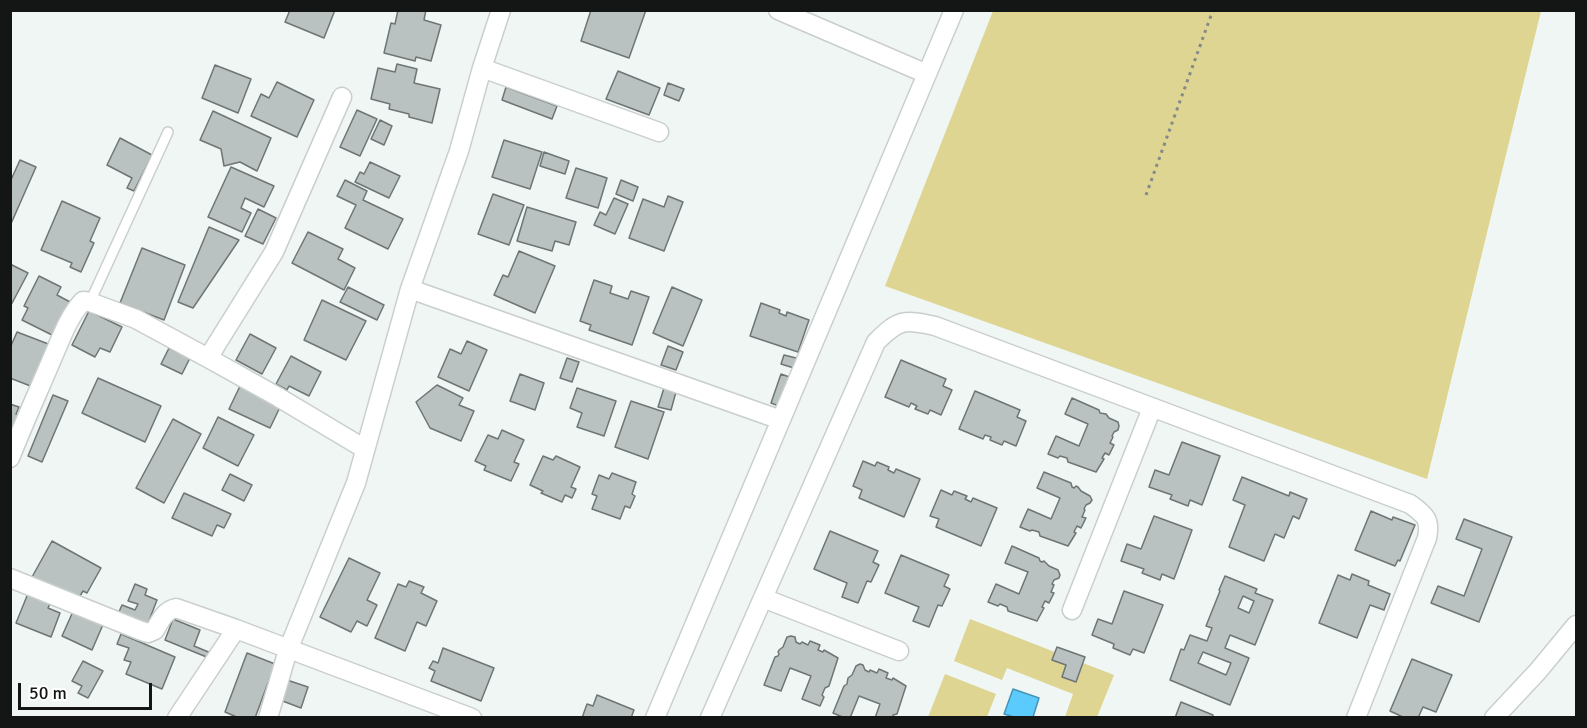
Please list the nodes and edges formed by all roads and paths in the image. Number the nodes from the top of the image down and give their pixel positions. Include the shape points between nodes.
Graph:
1 (501, 10) edge
2 (778, 10) edge
3 (954, 10) edge
4 (1213, 10) edge
5 (482, 68) junction
6 (927, 74) junction
7 (342, 97) dead end
8 (168, 132) dead end
9 (659, 132) dead end
10 (1146, 195) dead end
11 (411, 289) junction
12 (90, 302) junction
13 (208, 358) junction
14 (1152, 408) junction
15 (782, 420) junction
16 (365, 449) junction
17 (10, 458) edge
18 (10, 578) edge
19 (763, 598) junction
20 (1072, 609) dead end
21 (1576, 625) edge
22 (236, 629) junction
23 (288, 650) junction
24 (899, 651) dead end
25 (177, 717) edge
26 (268, 717) edge
27 (472, 717) edge
28 (656, 717) edge
29 (710, 717) edge
30 (1356, 717) edge
31 (1494, 717) edge

1 - 5 street
2 - 6 street
3 - 6 street
4 - 10 path
5 - 9 street
5 - 11 street via 459,151
6 - 15 street
7 - 13 street via 274,252
8 - 12 lane
11 - 15 street
11 - 16 street
12 - 13 street via 136,320
12 - 17 street via 83,302 75,310
13 - 16 street
14 - 19 street via 935,326 901,322 876,342
14 - 20 street
14 - 30 street via 1410,504 1424,514 1430,526 1427,538
15 - 28 street
16 - 23 street via 356,483
18 - 22 street via 148,633 155,630 170,609 176,608
19 - 24 street
19 - 29 street
21 - 31 street
22 - 23 street
22 - 25 street
23 - 26 street
23 - 27 street

